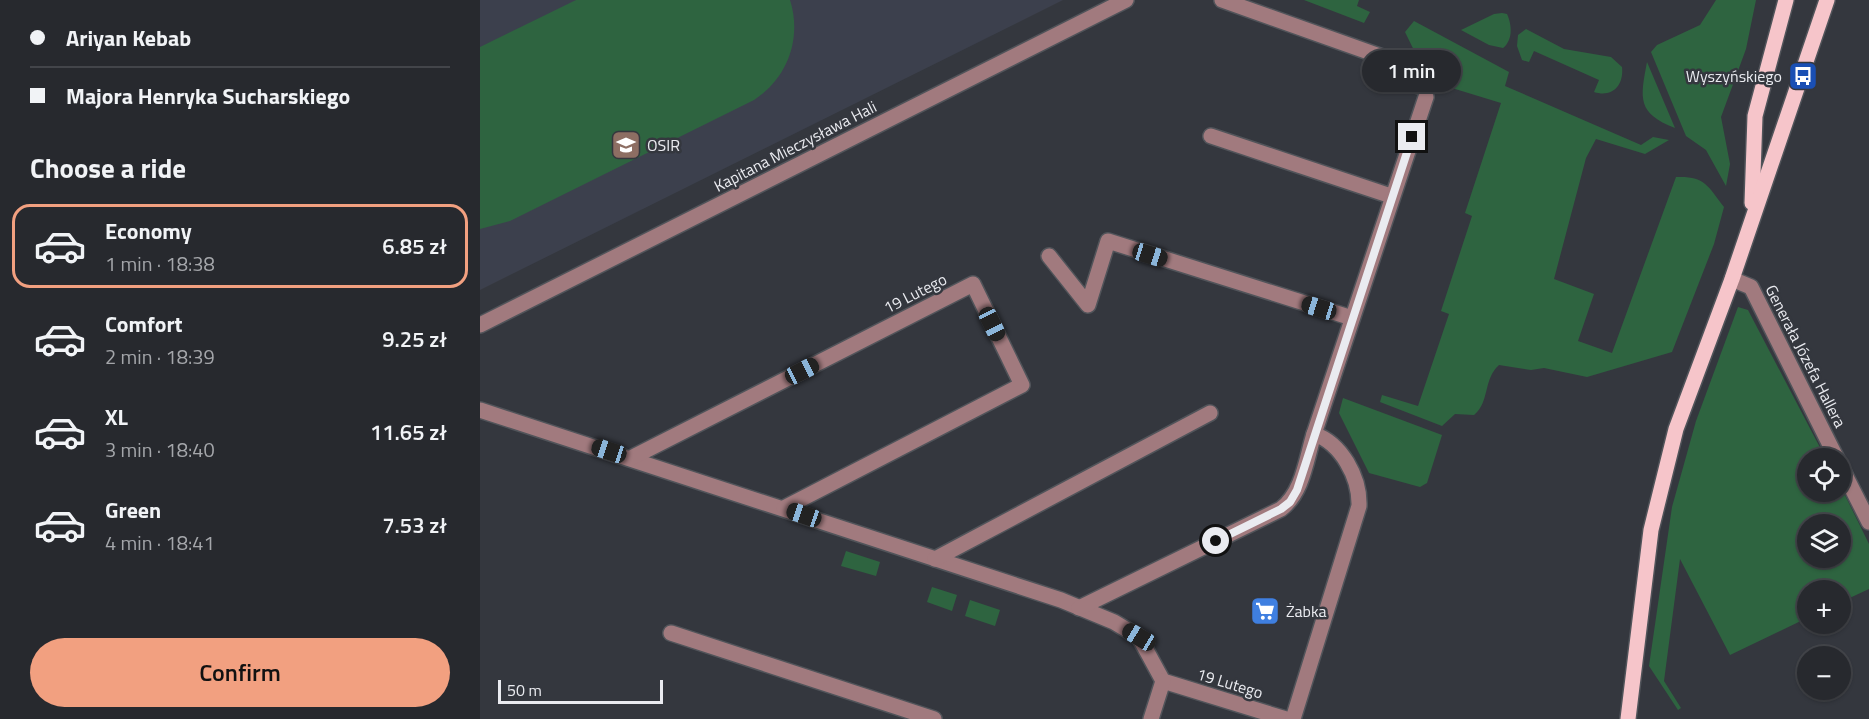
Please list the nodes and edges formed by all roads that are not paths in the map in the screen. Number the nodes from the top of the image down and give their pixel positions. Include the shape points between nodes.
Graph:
1 (1126, 0) edge
2 (1222, 0) edge
3 (1786, 0) edge
4 (1827, 0) edge
5 (1211, 136) dead end
6 (1391, 196) junction
7 (1752, 215) junction
8 (1049, 256) dead end
9 (1732, 279) junction
10 (1352, 318) junction
11 (480, 325) edge
12 (480, 410) edge
13 (1210, 413) dead end
14 (1314, 434) junction
15 (1832, 448) edge
16 (631, 458) junction
17 (1851, 487) edge
18 (784, 508) junction
19 (1869, 522) edge
20 (935, 559) junction
21 (1079, 608) junction
22 (671, 633) dead end
23 (1163, 681) junction
24 (934, 719) edge
25 (1151, 719) edge
26 (1286, 719) edge
27 (1293, 719) edge
28 (1628, 719) edge

1 - 11 street, Kapitana Mieczysława Hali
2 - 6 street via 1405,65 1422,92
3 - 7 main road via 1755,117
4 - 7 main road
5 - 6 street
6 - 10 street
7 - 9 main road
8 - 10 street via 1088,305 1108,241
9 - 15 street, Generała Józefa Hallera via 1751,287
9 - 28 main road via 1676,429 1651,530
10 - 14 street
12 - 16 street
13 - 20 street
14 - 21 street via 1297,490 1281,509
14 - 27 street via 1334,444 1343,456 1356,483 1359,506
16 - 18 street
16 - 18 street, 19 Lutego via 972,284 1022,385
17 - 19 street
18 - 20 street
20 - 21 street
21 - 23 street via 1139,637
22 - 24 street
23 - 25 street
23 - 26 street, 19 Lutego

